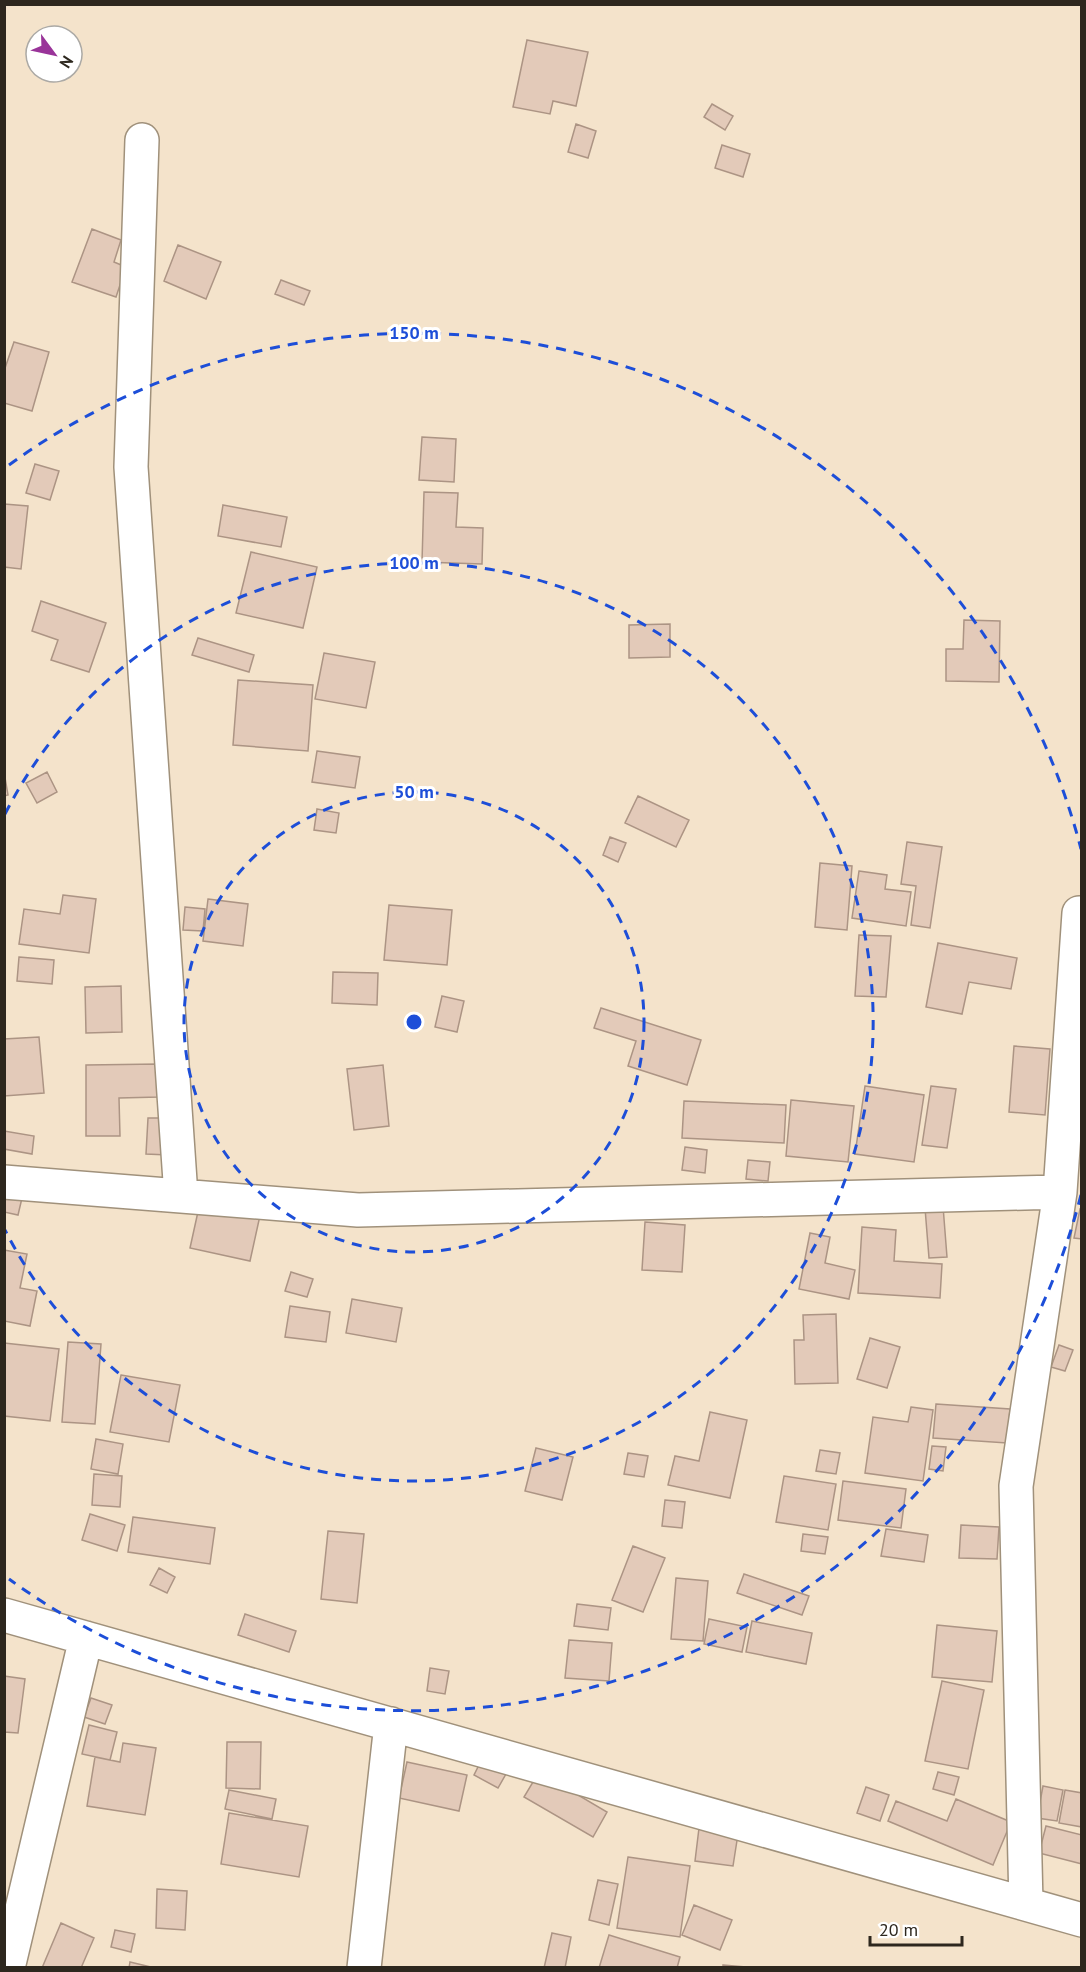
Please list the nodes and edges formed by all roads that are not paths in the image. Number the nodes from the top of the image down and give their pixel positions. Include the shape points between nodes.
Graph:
1 (142, 140) dead end
2 (1079, 913) dead end
3 (4, 1182) edge
4 (1060, 1192) junction
5 (181, 1196) junction
6 (4, 1615) edge
7 (86, 1638) junction
8 (391, 1724) junction
9 (1026, 1904) junction
10 (1082, 1920) edge
11 (8, 1968) edge
12 (364, 1968) edge

1 - 5 street via 131,467
2 - 4 street
3 - 5 street
4 - 5 street via 358,1210
4 - 9 street via 1016,1486
6 - 7 street
7 - 8 street
7 - 11 street
8 - 9 street
8 - 12 street
9 - 10 street

